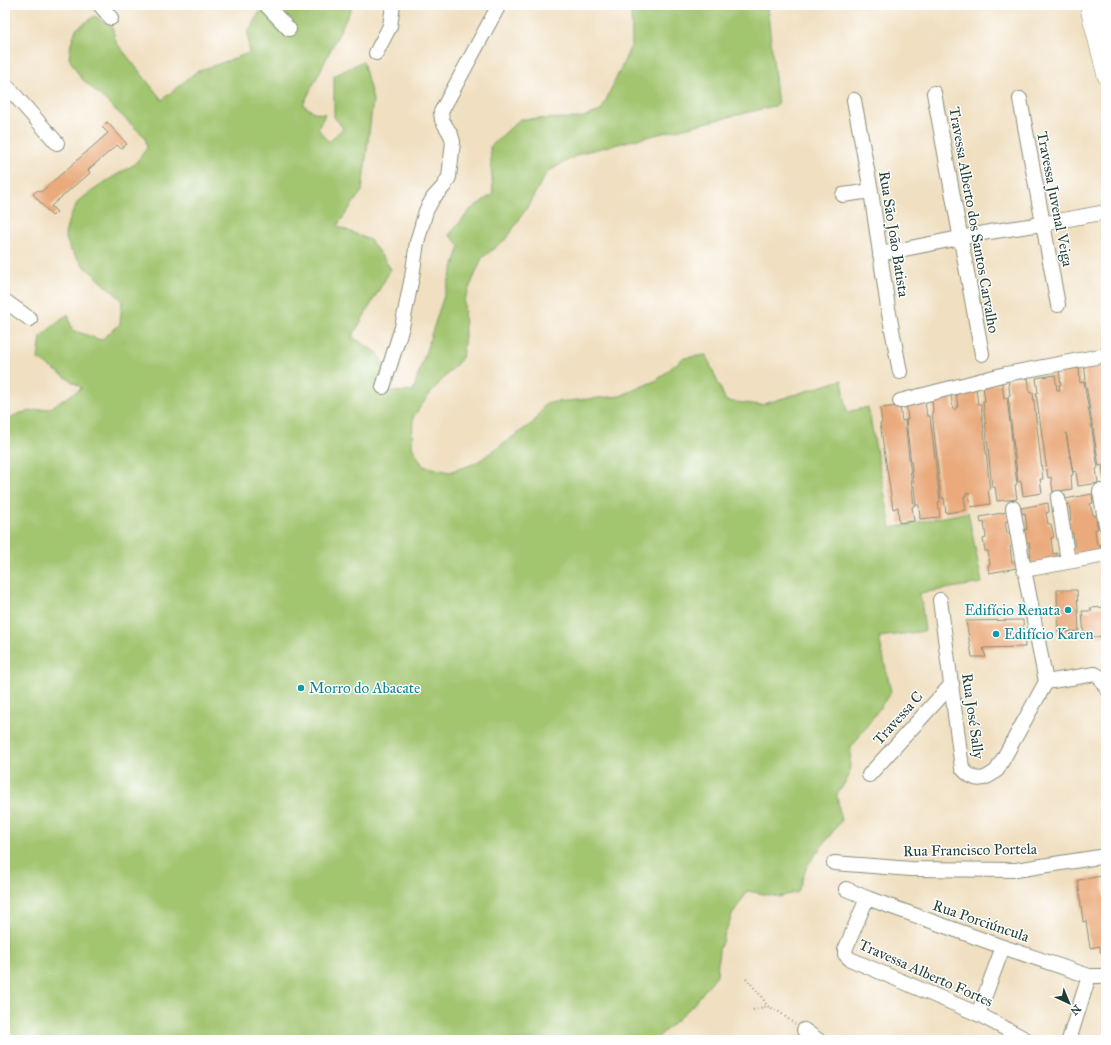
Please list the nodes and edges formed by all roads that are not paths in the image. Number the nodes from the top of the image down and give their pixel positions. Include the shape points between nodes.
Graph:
1 (100, 5) edge
2 (266, 5) edge
3 (393, 5) edge
4 (499, 5) edge
5 (1088, 5) edge
6 (1101, 5) edge
7 (111, 18) dead end
8 (1106, 24) edge
9 (289, 29) dead end
10 (376, 53) dead end
11 (1106, 76) edge
12 (5, 84) edge
13 (934, 93) dead end
14 (1020, 99) dead end
15 (854, 100) dead end
16 (57, 143) dead end
17 (871, 191) junction
18 (843, 195) dead end
19 (1106, 212) edge
20 (1042, 224) junction
21 (960, 237) junction
22 (880, 254) junction
23 (5, 301) edge
24 (1058, 305) dead end
25 (30, 319) dead end
26 (982, 354) dead end
27 (1106, 355) edge
28 (900, 372) dead end
29 (383, 387) dead end
30 (900, 401) dead end
31 (1100, 491) dead end
32 (1058, 498) dead end
33 (1013, 508) dead end
34 (1106, 525) edge
35 (1106, 555) edge
36 (1068, 561) junction
37 (1026, 579) dead end
38 (940, 600) dead end
39 (1046, 682) junction
40 (952, 684) junction
41 (1106, 688) edge
42 (869, 775) dead end
43 (1106, 856) edge
44 (834, 862) dead end
45 (846, 889) dead end
46 (867, 898) junction
47 (1003, 947) junction
48 (1090, 976) junction
49 (1106, 976) edge
50 (978, 1014) junction
51 (804, 1030) road end
52 (818, 1040) edge
53 (1027, 1040) edge
54 (1068, 1040) edge

1 - 7 street
2 - 9 street
3 - 10 street via 390,26
4 - 29 street via 441,112 442,120 453,142 449,177 426,211 417,242 402,327
5 - 11 main road
6 - 8 main road
12 - 16 street
13 - 21 street, Travessa Alberto dos Santos Carvalho
14 - 20 street, Travessa Juvenal Veiga
15 - 17 street, Rua São João Batista
17 - 18 street
17 - 22 street, Rua São João Batista
19 - 20 street
20 - 21 street
20 - 24 street, Travessa Juvenal Veiga
21 - 22 street
21 - 26 street, Travessa Alberto dos Santos Carvalho
22 - 28 street, Rua São João Batista
23 - 25 street
27 - 30 street via 1006,374
31 - 34 street
32 - 36 street
33 - 36 street via 1024,570
35 - 36 street
37 - 39 street
38 - 40 street, Rua José Sally
39 - 40 street, Rua José Sally via 997,770 988,778 978,779 962,768
39 - 41 street via 1095,674 1100,677
40 - 42 street, Travessa C
43 - 44 street, Rua Francisco Portela via 1016,870 911,869
45 - 46 street, Rua Porciúncula
46 - 47 street, Rua Porciúncula
46 - 50 street, Travessa Alberto Fortes via 845,950 847,956
47 - 48 street, Rua Porciúncula
47 - 50 street
48 - 49 street, Rua Porciúncula
48 - 54 street
50 - 53 street, Travessa Alberto Fortes
51 - 52 street

